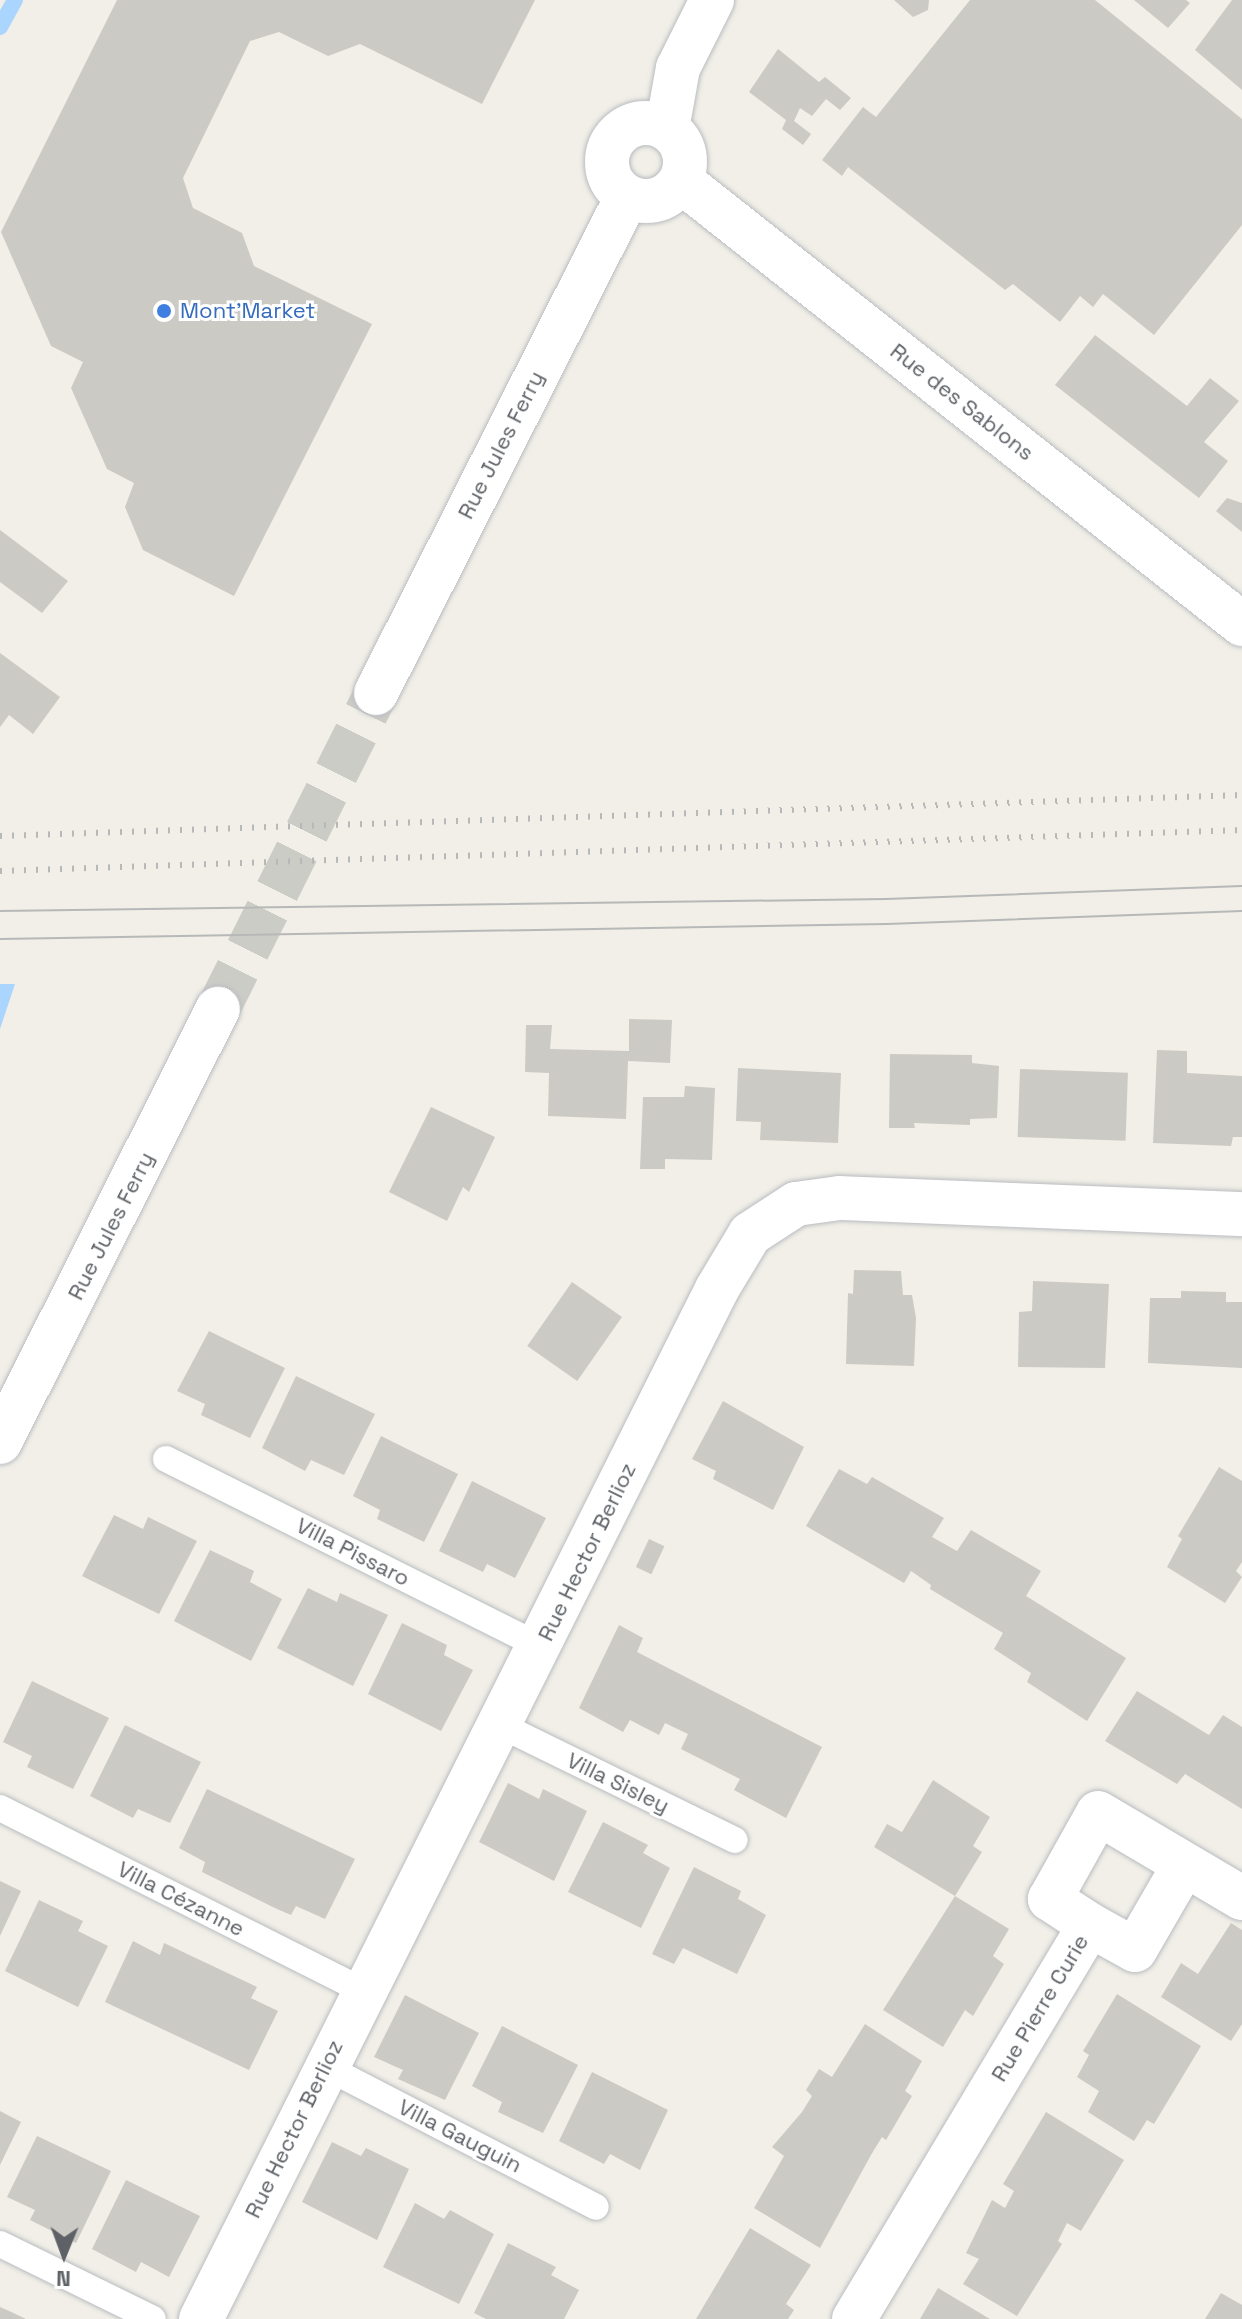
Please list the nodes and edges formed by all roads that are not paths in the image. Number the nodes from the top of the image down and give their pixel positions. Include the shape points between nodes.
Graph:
1 (712, 0) edge
2 (667, 129) junction
3 (681, 181) junction
4 (627, 197) junction
5 (1242, 624) edge
6 (376, 693) tunnel mouth
7 (218, 1009) tunnel mouth
8 (1242, 1214) edge
9 (0, 1442) edge
10 (166, 1459) dead end
11 (540, 1646) junction
12 (502, 1726) junction
13 (0, 1808) edge
14 (735, 1840) dead end
15 (1184, 1865) junction
16 (1242, 1898) edge
17 (1090, 1925) junction
18 (362, 1990) junction
19 (324, 2066) junction
20 (596, 2207) dead end
21 (0, 2244) edge
22 (153, 2319) edge
23 (201, 2319) edge
24 (854, 2319) edge

1 - 2 street via 678,68
2 - 3 street via 685,158
2 - 4 street via 630,125 611,142 609,179
3 - 4 street via 663,198
3 - 5 street, Rue des Sablons
4 - 6 street, Rue Jules Ferry
7 - 9 street, Rue Jules Ferry
8 - 11 street, Rue Hector Berlioz via 840,1198 806,1201 779,1213 750,1234 717,1289
10 - 11 lane, Villa Pissaro
11 - 12 street, Rue Hector Berlioz
12 - 14 lane, Villa Sisley
12 - 18 street, Rue Hector Berlioz
13 - 18 lane, Villa Cézanne
15 - 16 street, Rue Pierre Curie
15 - 17 street via 1135,1950
15 - 17 street, Rue Pierre Curie via 1098,1813 1050,1899
17 - 24 street, Rue Pierre Curie
18 - 19 street, Rue Hector Berlioz
19 - 20 lane, Villa Gauguin
19 - 23 street, Rue Hector Berlioz
21 - 22 lane

